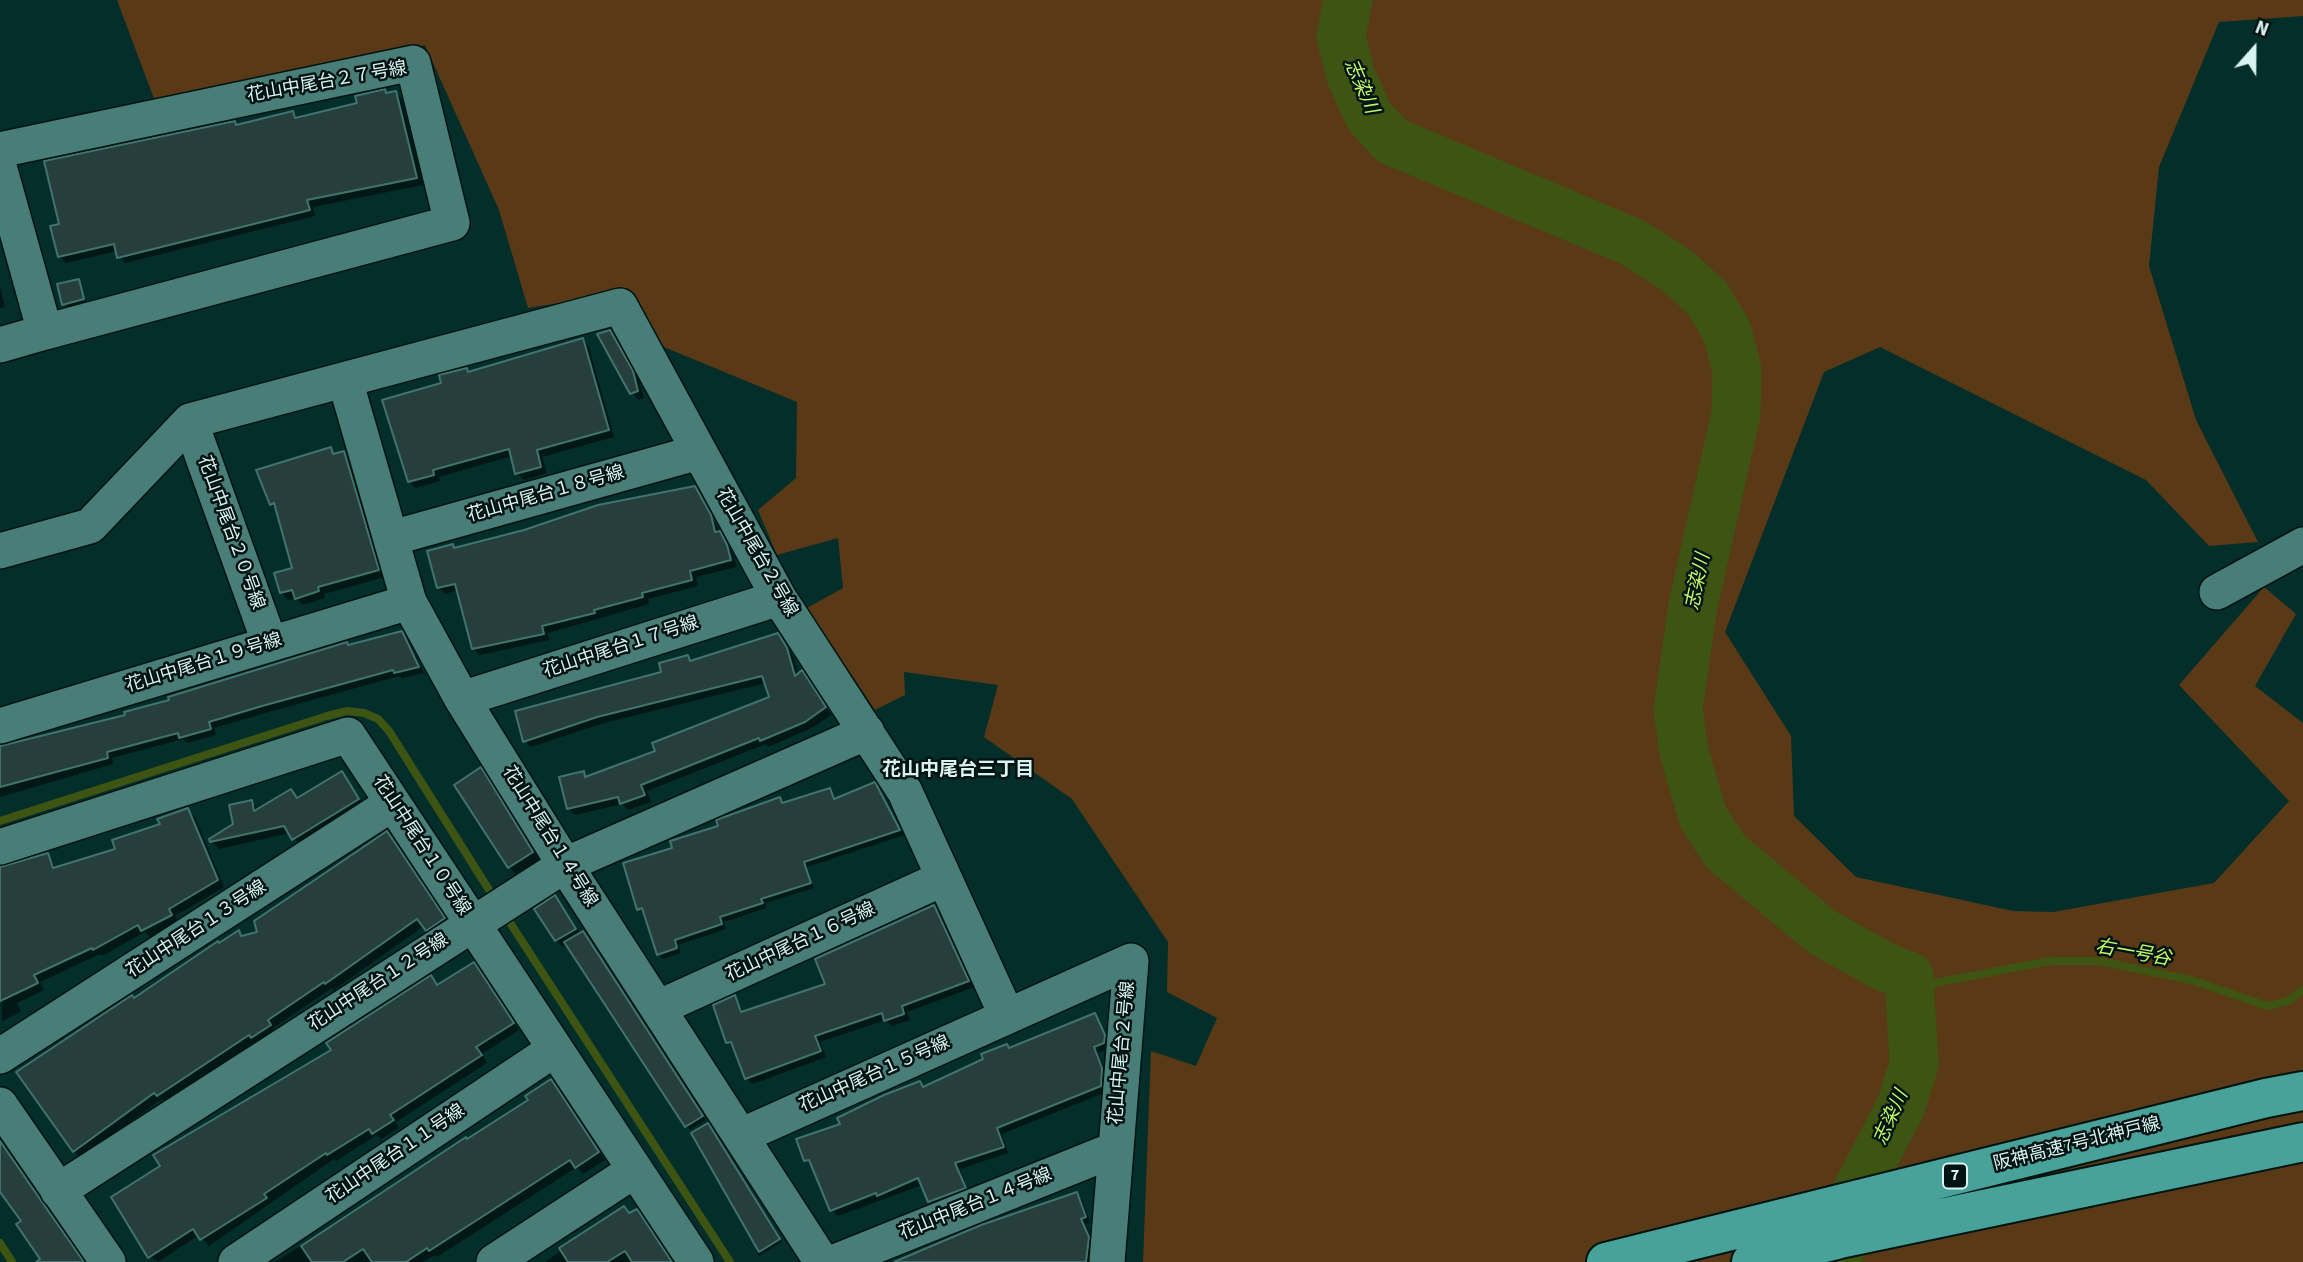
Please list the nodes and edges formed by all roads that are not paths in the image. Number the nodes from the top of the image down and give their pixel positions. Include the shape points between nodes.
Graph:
1 (0, 150) edge
2 (0, 170) edge
3 (45, 332) junction
4 (0, 345) edge
5 (345, 380) junction
6 (190, 421) junction
7 (699, 452) junction
8 (392, 538) junction
9 (2303, 545) edge
10 (0, 551) edge
11 (2217, 592) dead end
12 (779, 598) junction
13 (409, 602) junction
14 (270, 644) junction
15 (462, 699) junction
16 (0, 726) edge
17 (867, 732) junction
18 (393, 803) junction
19 (0, 847) edge
20 (565, 865) junction
21 (944, 877) junction
22 (478, 919) junction
23 (658, 1008) junction
24 (1007, 1016) junction
25 (555, 1049) junction
26 (0, 1056) edge
27 (2303, 1091) edge
28 (0, 1105) edge
29 (743, 1135) junction
30 (2303, 1142) edge
31 (1116, 1149) junction
32 (635, 1170) junction
33 (58, 1191) junction
34 (108, 1262) edge
35 (236, 1262) edge
36 (494, 1262) edge
37 (696, 1262) edge
38 (822, 1262) edge
39 (835, 1262) edge
40 (1107, 1262) edge
41 (1606, 1262) edge
42 (1751, 1262) edge

1 - 3 street, 花山中尾台２７号線 via 413,63 442,179 452,223
2 - 3 street
3 - 4 street, 花山中尾台２７号線
5 - 6 street, 花山中尾台２号線
5 - 7 street, 花山中尾台２号線 via 620,306
5 - 8 street, 花山中尾台１４号線
6 - 10 street via 90,526
6 - 14 street, 花山中尾台２０号線
7 - 8 street, 花山中尾台１８号線
7 - 12 street, 花山中尾台２号線
8 - 13 street, 花山中尾台１４号線
9 - 11 street
12 - 15 street, 花山中尾台１７号線
12 - 17 street, 花山中尾台２号線
13 - 14 street, 花山中尾台１９号線
13 - 15 street, 花山中尾台１４号線
14 - 16 street, 花山中尾台１９号線
15 - 20 street, 花山中尾台１４号線
17 - 20 street, 花山中尾台１２号線
17 - 21 street, 花山中尾台２号線 via 905,792
18 - 19 street, 花山中尾台１０号線 via 348,735
18 - 22 street, 花山中尾台１０号線
18 - 26 street, 花山中尾台１３号線
20 - 22 street, 花山中尾台１２号線
20 - 23 street, 花山中尾台１４号線
21 - 23 street, 花山中尾台１６号線
21 - 24 street, 花山中尾台２号線
22 - 25 street, 花山中尾台１０号線
22 - 33 street, 花山中尾台１２号線
23 - 29 street, 花山中尾台１４号線
24 - 29 street, 花山中尾台１５号線
24 - 31 street, 花山中尾台２号線 via 1131,961
25 - 32 street, 花山中尾台１０号線
25 - 35 street, 花山中尾台１１号線
27 - 41 highway, 阪神高速7号北神戸線 / 7
28 - 33 street
29 - 38 street, 花山中尾台１４号線
30 - 42 highway, 7
31 - 39 street, 花山中尾台１４号線
31 - 40 street, 花山中尾台２号線
32 - 36 street
32 - 37 street, 花山中尾台１０号線
33 - 34 street

